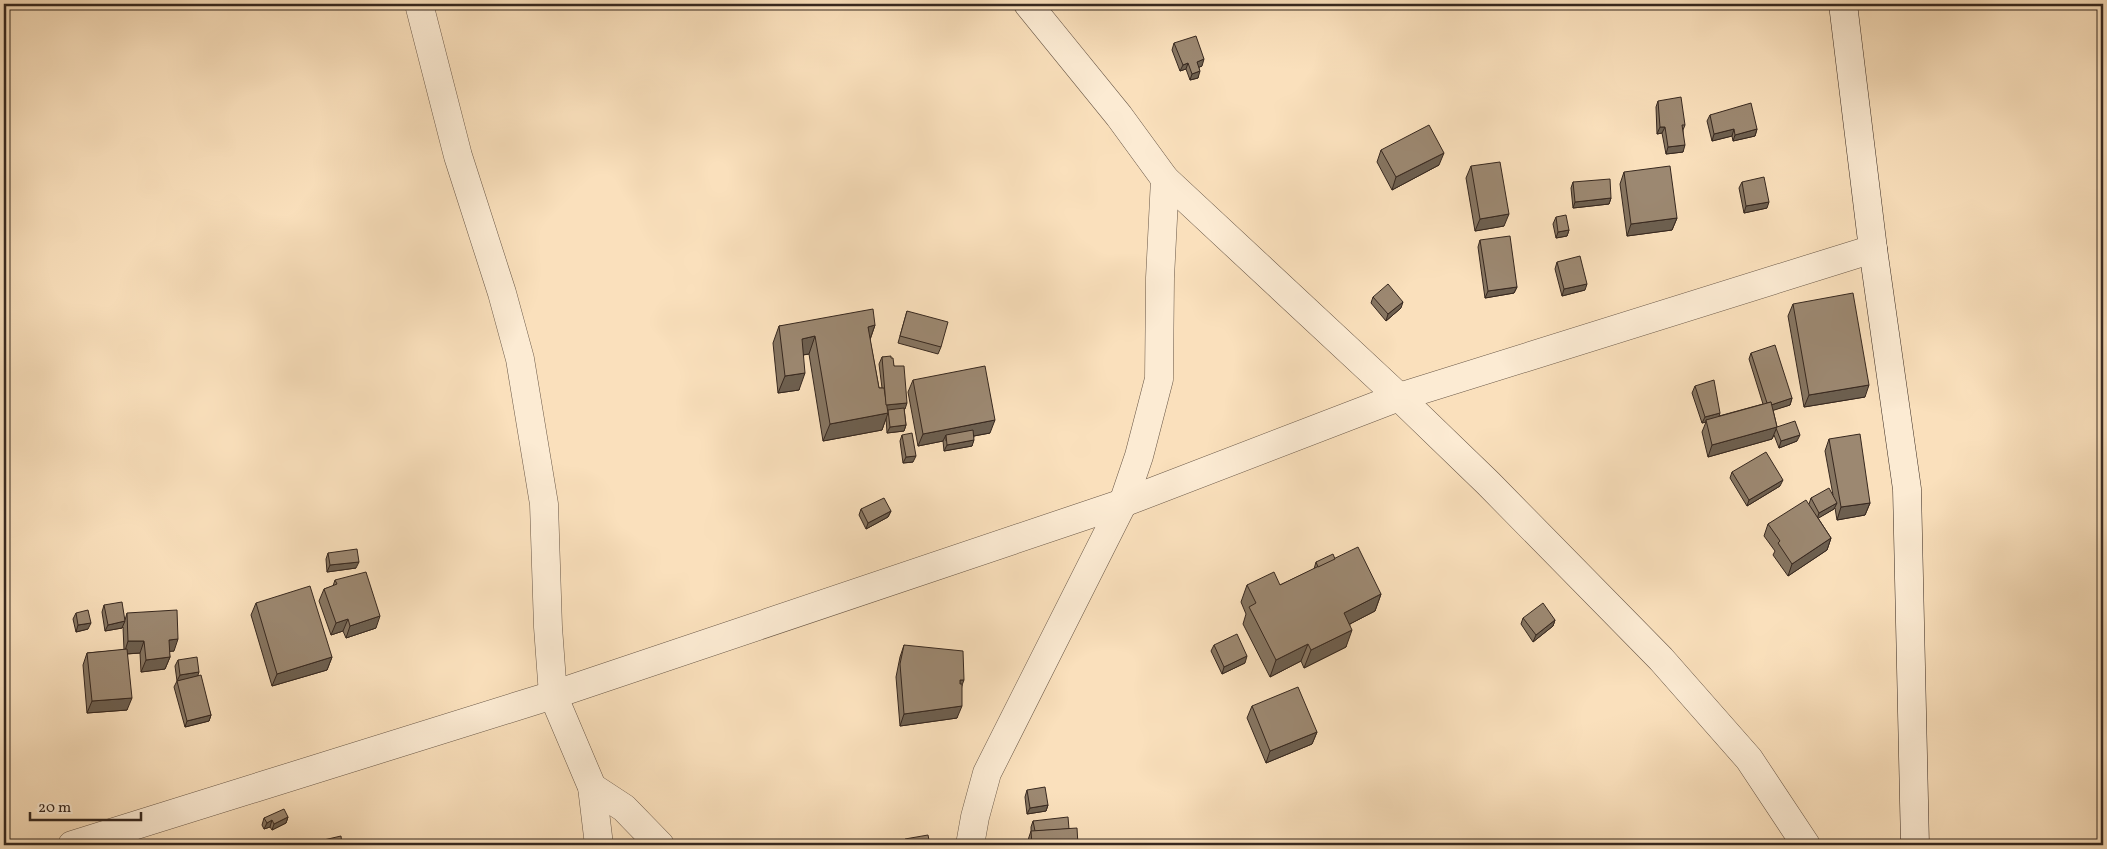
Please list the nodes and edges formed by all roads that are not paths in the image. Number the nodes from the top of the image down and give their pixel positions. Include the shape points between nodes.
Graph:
1 (419, 4) edge
2 (1028, 4) edge
3 (1843, 4) edge
4 (1164, 179) junction
5 (1873, 249) junction
6 (1400, 397) junction
7 (1123, 503) junction
8 (553, 694) junction
9 (592, 787) junction
10 (72, 845) edge
11 (599, 845) edge
12 (660, 845) edge
13 (970, 845) edge
14 (1806, 845) edge
15 (1916, 845) edge

1 - 8 street via 458,156 520,359 544,504
2 - 4 street via 1119,116
3 - 5 street
4 - 6 street
4 - 7 street via 1159,379
5 - 6 street
5 - 15 street via 1907,489
6 - 7 street
6 - 14 street via 1661,659 1749,759
7 - 8 street
7 - 13 street via 986,773
8 - 9 street
8 - 10 street
9 - 11 street
9 - 12 street via 624,808

